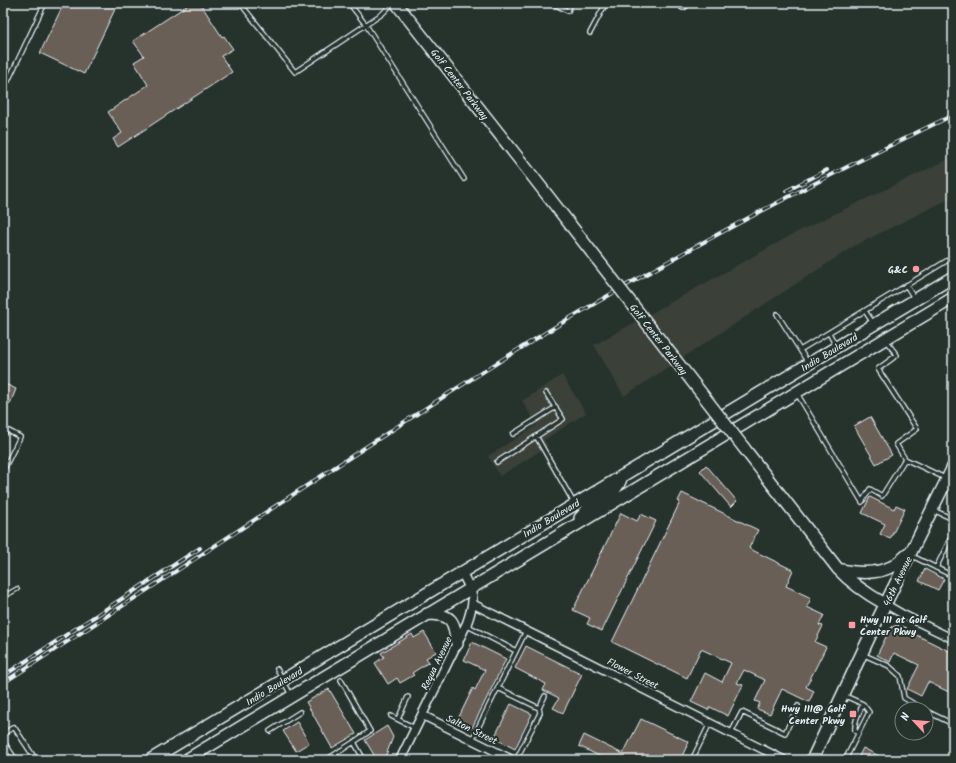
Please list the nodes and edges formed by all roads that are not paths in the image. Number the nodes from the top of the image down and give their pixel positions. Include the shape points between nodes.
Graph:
1 (45, 3) edge
2 (240, 3) edge
3 (349, 3) edge
4 (395, 3) edge
5 (552, 3) edge
6 (571, 3) edge
7 (606, 3) edge
8 (366, 25) junction
9 (590, 33) dead end
10 (3, 78) edge
11 (464, 179) dead end
12 (953, 260) edge
13 (953, 277) edge
14 (906, 285) junction
15 (953, 298) edge
16 (916, 300) junction
17 (865, 311) junction
18 (777, 314) dead end
19 (874, 325) junction
20 (828, 333) junction
21 (884, 339) junction
22 (837, 347) junction
23 (800, 350) junction
24 (809, 364) junction
25 (796, 392) junction
26 (546, 393) dead end
27 (556, 407) junction
28 (3, 428) edge
29 (513, 434) dead end
30 (536, 436) junction
31 (905, 459) junction
32 (497, 462) dead end
33 (953, 467) edge
34 (3, 471) edge
35 (622, 476) junction
36 (947, 479) junction
37 (574, 504) junction
38 (932, 509) junction
39 (953, 519) edge
40 (572, 527) junction
41 (953, 533) edge
42 (910, 553) junction
43 (936, 568) junction
44 (838, 569) junction
45 (462, 573) junction
46 (953, 576) edge
47 (17, 589) dead end
48 (470, 589) junction
49 (3, 597) edge
50 (473, 604) junction
51 (885, 604) junction
52 (426, 614) junction
53 (466, 625) junction
54 (526, 631) junction
55 (953, 639) edge
56 (457, 644) junction
57 (516, 651) junction
58 (861, 653) junction
59 (277, 669) dead end
60 (283, 680) junction
61 (341, 680) dead end
62 (498, 688) junction
63 (842, 695) junction
64 (292, 696) junction
65 (545, 696) dead end
66 (408, 697) dead end
67 (909, 701) edge
68 (863, 704) junction
69 (798, 706) dead end
70 (539, 708) junction
71 (300, 712) dead end
72 (422, 715) junction
73 (934, 715) edge
74 (391, 716) dead end
75 (398, 719) junction
76 (710, 723) junction
77 (953, 724) edge
78 (416, 728) junction
79 (270, 731) dead end
80 (731, 733) junction
81 (3, 734) edge
82 (858, 734) junction
83 (3, 740) edge
84 (472, 740) junction
85 (354, 742) junction
86 (189, 759) edge
87 (16, 760) edge
88 (36, 760) edge
89 (150, 760) edge
90 (326, 760) edge
91 (364, 760) edge
92 (400, 760) edge
93 (515, 760) edge
94 (692, 760) edge
95 (784, 760) edge
96 (812, 760) edge
97 (845, 760) edge

1 - 10 lane via 8,81
2 - 8 lane via 295,72
3 - 8 lane
4 - 8 lane
4 - 44 main road, Golf Center Parkway, bridge
5 - 6 lane via 568,10
7 - 9 lane
8 - 11 lane
12 - 14 lane via 948,260
13 - 16 main road, Indio Boulevard
14 - 16 lane
14 - 17 lane
15 - 21 main road, Indio Boulevard
16 - 19 main road, Indio Boulevard
17 - 19 lane
17 - 20 lane
18 - 23 lane
19 - 22 main road, Indio Boulevard
20 - 22 lane
20 - 23 lane
21 - 25 main road, Indio Boulevard
21 - 31 lane via 896,355 878,369 917,429 896,444
22 - 24 main road, Indio Boulevard
23 - 24 lane
24 - 35 main road, Indio Boulevard
25 - 31 lane via 862,502 870,489 882,496
25 - 40 main road, Indio Boulevard
26 - 27 lane
27 - 29 lane
27 - 30 lane via 563,419
28 - 34 lane via 20,437
30 - 32 lane
30 - 37 lane
31 - 36 lane
33 - 36 main road, 46th Avenue
35 - 37 main road, Indio Boulevard
35 - 40 main road via 613,492 591,506
36 - 38 main road, 46th Avenue
37 - 45 main road, Indio Boulevard
38 - 39 lane
38 - 42 main road, 46th Avenue
40 - 48 main road, Indio Boulevard
41 - 43 lane
42 - 43 lane
42 - 44 main road via 892,567 877,571 860,573
42 - 51 main road, 46th Avenue
43 - 46 lane
44 - 51 main road, Golf Center Parkway via 864,593
45 - 48 street, Requa Avenue
45 - 60 main road, Indio Boulevard
47 - 49 lane
48 - 50 street, Requa Avenue
48 - 52 main road, Indio Boulevard
50 - 53 street, Requa Avenue
50 - 54 street, Flower Street
51 - 55 street, Golf Center Parkway
51 - 58 main road, 46th Avenue
52 - 56 main road via 438,614 449,619 455,628
52 - 64 main road, Indio Boulevard
53 - 56 street, Requa Avenue
53 - 57 lane
54 - 57 lane
54 - 76 street, Flower Street
56 - 72 street, Requa Avenue
57 - 62 lane
58 - 63 main road, 46th Avenue
58 - 67 lane via 889,666 900,676 904,698
59 - 60 lane
60 - 64 lane
60 - 89 main road, Indio Boulevard
61 - 85 lane via 370,731
62 - 70 lane
62 - 84 lane
63 - 68 lane
63 - 96 main road, 46th Avenue
64 - 86 main road, Indio Boulevard
65 - 70 lane
66 - 75 lane
68 - 82 lane via 855,725
68 - 82 lane via 869,712
69 - 80 lane via 785,733 742,712
70 - 93 lane via 540,713
71 - 79 lane
72 - 78 street, Requa Avenue
72 - 84 street, Salton Street
73 - 77 lane
74 - 75 lane
75 - 78 lane
76 - 80 street, Flower Street
76 - 94 lane
78 - 92 street, Requa Avenue
80 - 95 street, Flower Street
81 - 88 lane via 14,727
82 - 97 lane
83 - 87 lane
84 - 93 street, Salton Street
85 - 90 lane
85 - 91 lane

